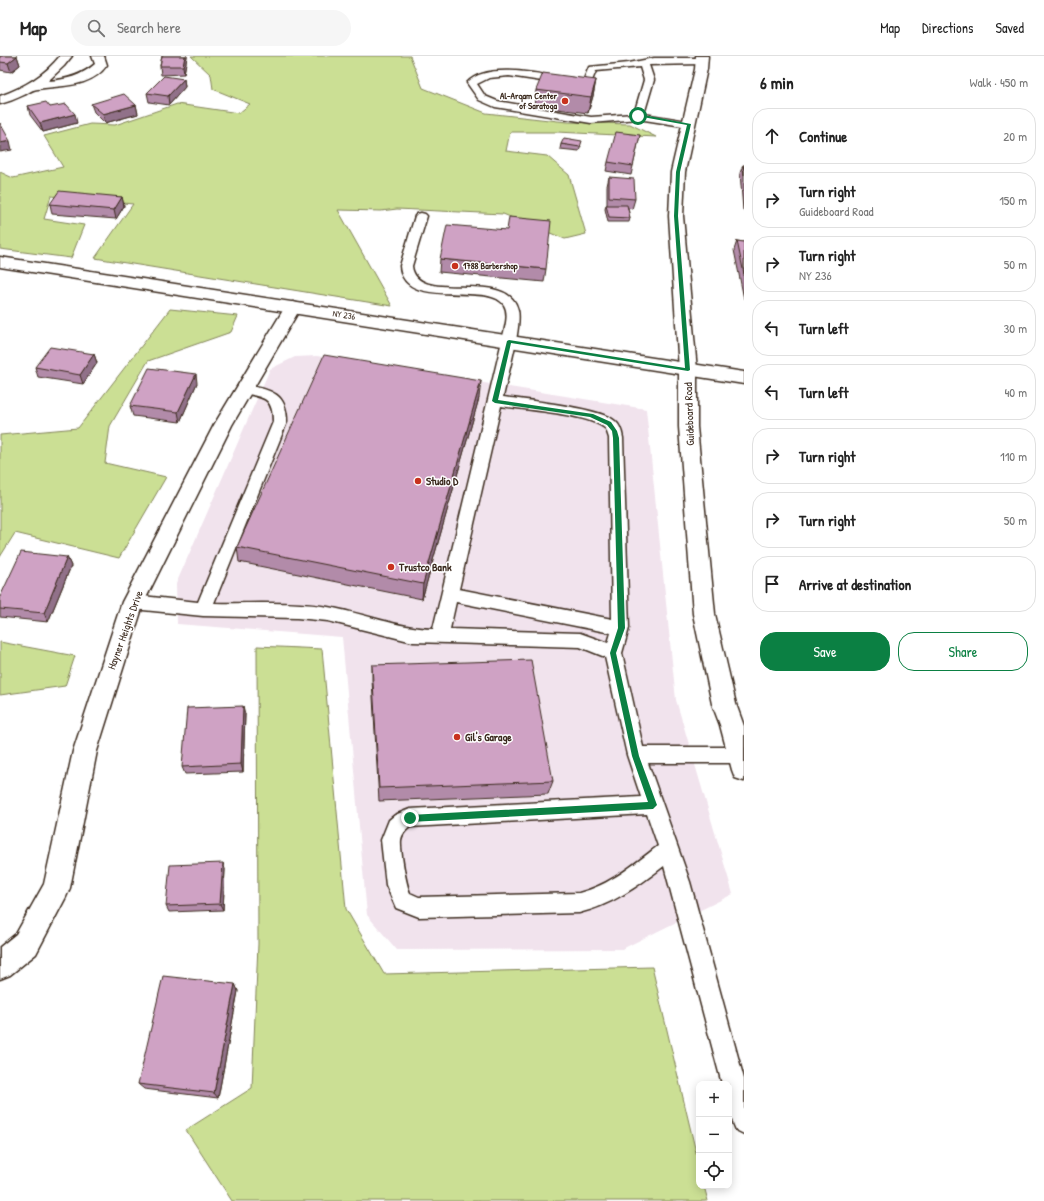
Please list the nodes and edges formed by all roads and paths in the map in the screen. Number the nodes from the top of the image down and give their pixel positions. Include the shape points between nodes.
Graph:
1 (66, 56) edge
2 (98, 56) edge
3 (702, 59) edge
4 (644, 63) junction
5 (34, 85) junction
6 (0, 100) edge
7 (638, 116) junction
8 (689, 124) junction
9 (422, 216) dead end
10 (0, 262) edge
11 (293, 307) junction
12 (509, 341) junction
13 (688, 370) junction
14 (744, 378) edge
15 (244, 389) junction
16 (495, 401) junction
17 (450, 594) junction
18 (133, 602) junction
19 (203, 609) junction
20 (621, 628) junction
21 (440, 636) junction
22 (613, 653) junction
23 (738, 725) edge
24 (636, 756) junction
25 (742, 763) edge
26 (653, 805) junction
27 (669, 850) junction
28 (0, 965) edge
29 (744, 1122) edge

1 - 5 street via 59,66
2 - 5 street via 102,65 92,75 76,81
3 - 4 lane
3 - 8 street, Guideboard Road
4 - 7 lane via 649,80
4 - 7 lane via 592,69 588,81 581,84 509,73 487,75 472,83 482,98 495,104 592,120
5 - 6 street
7 - 8 lane
8 - 13 street, Guideboard Road via 678,172 676,216
9 - 12 lane via 406,266 412,281 429,287 490,292 506,299 514,312
10 - 11 street, NY 236 / NY 236
11 - 12 street, NY 236 / NY 236
11 - 15 street, Hayner Heights Drive
12 - 13 street, NY 236 / NY 236
12 - 16 lane
13 - 14 street, NY 236
13 - 23 street, Guideboard Road via 688,427 704,614 724,704
15 - 18 street, Hayner Heights Drive
15 - 19 lane via 274,398 281,411 280,422
16 - 17 lane
16 - 20 lane via 591,416 609,424 615,431
17 - 20 lane
17 - 21 lane
18 - 19 lane
18 - 28 street, Hayner Heights Drive via 85,751 57,888 26,944
19 - 21 lane via 328,614 412,635
20 - 22 lane
21 - 22 lane via 580,640
22 - 24 lane
23 - 25 street, Guideboard Road
24 - 25 lane
24 - 26 lane
26 - 27 lane
26 - 27 lane via 410,818 396,826 391,840 396,885 403,901 419,907 579,903 591,901 614,889
27 - 29 lane

